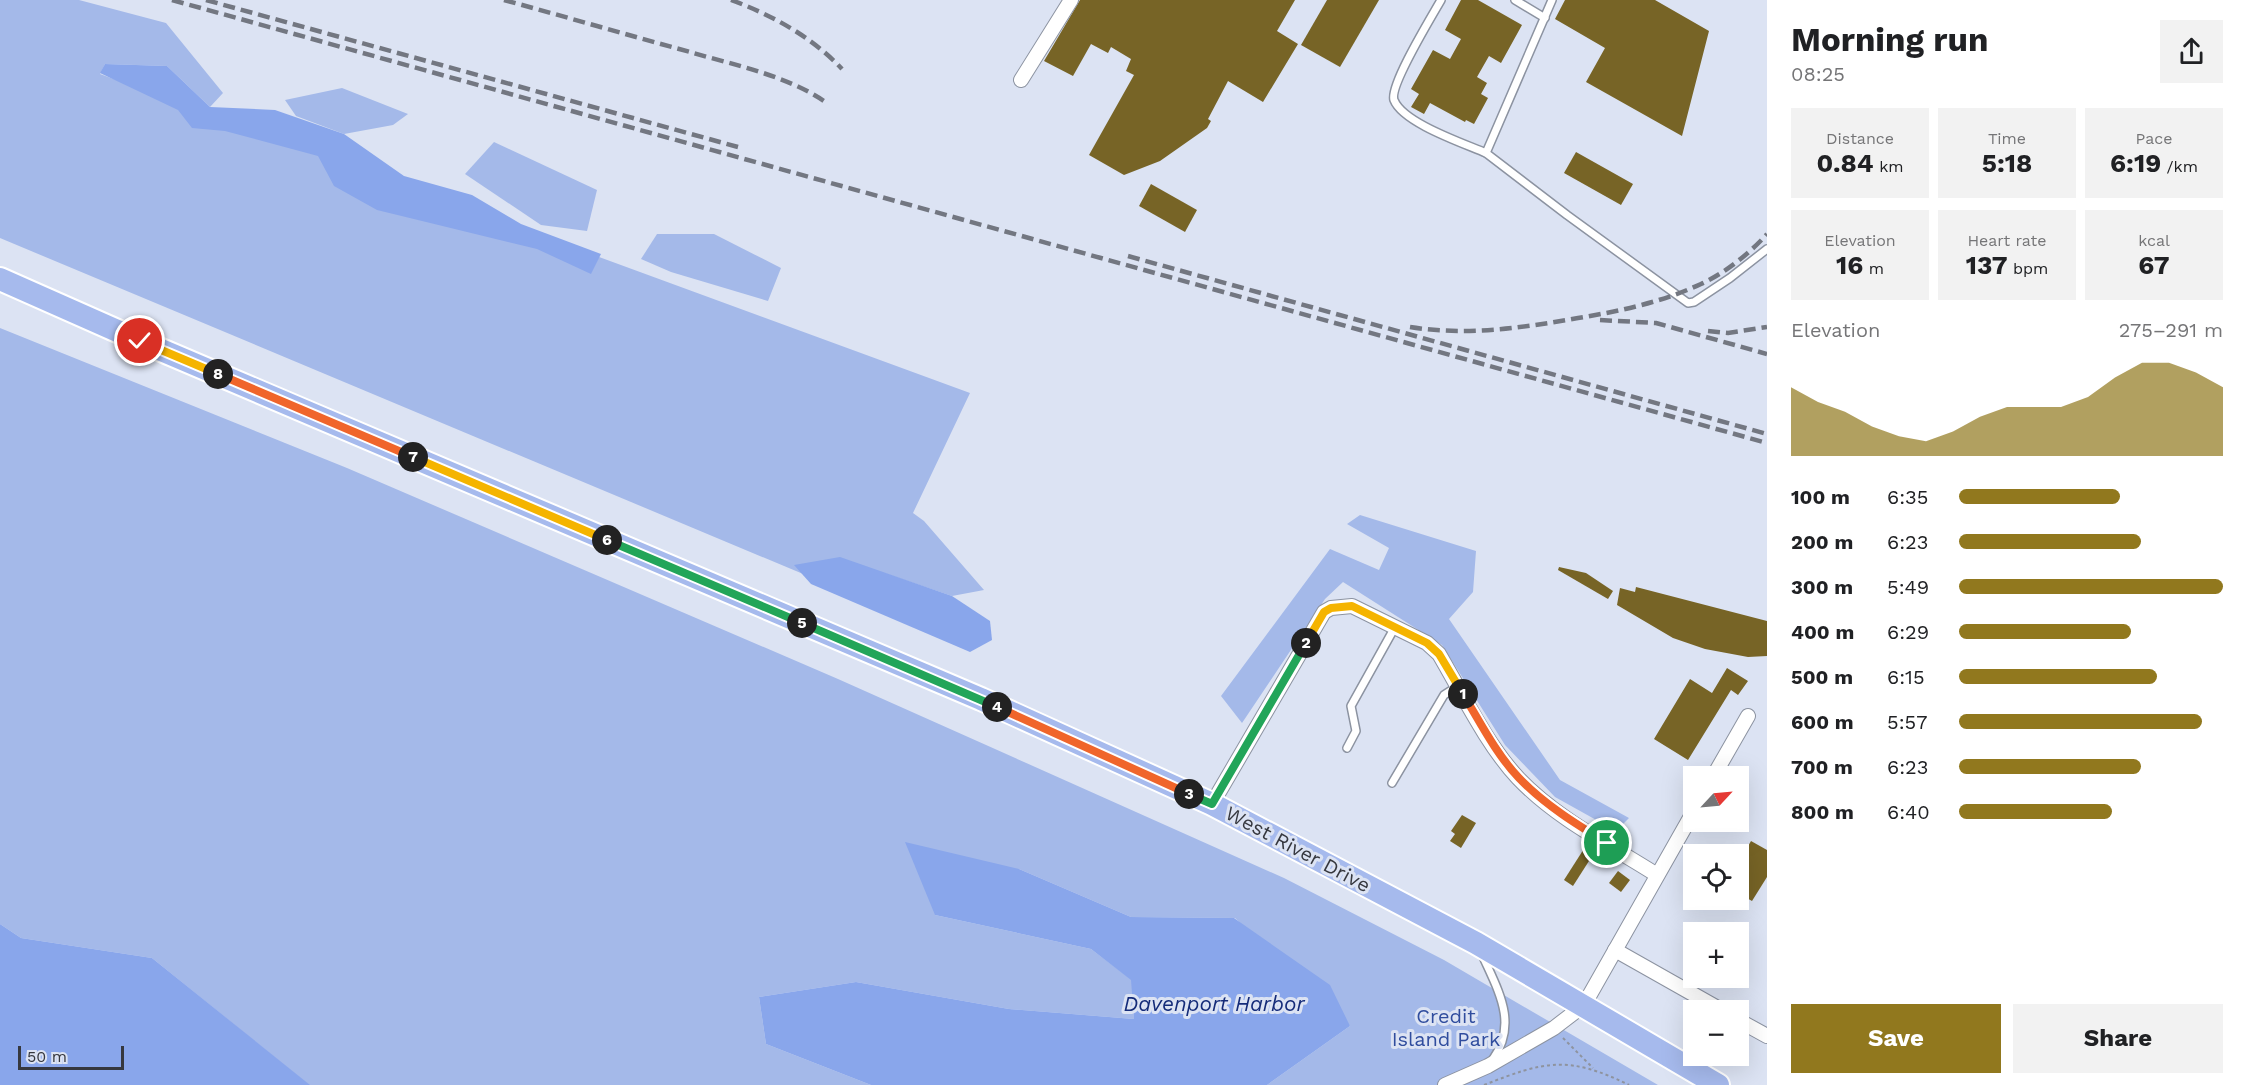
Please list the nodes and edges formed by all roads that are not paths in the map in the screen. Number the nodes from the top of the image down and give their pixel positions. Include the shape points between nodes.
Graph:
1 (1071, 0) edge
2 (1441, 0) edge
3 (1515, 0) edge
4 (1552, 0) edge
5 (1545, 18) junction
6 (1021, 80) dead end
7 (1486, 153) junction
8 (1767, 249) edge
9 (0, 279) edge
10 (1395, 627) junction
11 (1458, 686) junction
12 (1748, 716) dead end
13 (1347, 748) dead end
14 (1719, 766) edge
15 (1392, 783) dead end
16 (1212, 804) junction
17 (1683, 831) edge
18 (1658, 875) junction
19 (1476, 943) junction
20 (1615, 950) junction
21 (1704, 1000) edge
22 (1584, 1005) junction
23 (1749, 1026) edge
24 (1767, 1036) edge
25 (1488, 1066) junction
26 (1445, 1085) edge
27 (1718, 1085) edge

1 - 6 street
2 - 7 lane via 1401,73 1393,92 1394,102 1416,123
3 - 5 lane
4 - 5 lane
5 - 7 lane
7 - 8 lane via 1688,303 1730,278
9 - 16 main road, West River Drive via 981,699
10 - 11 street via 1427,643 1439,654
10 - 13 lane via 1351,706 1356,730
10 - 16 street via 1352,606 1324,612
11 - 15 lane via 1444,695
11 - 18 street via 1518,778 1557,812
12 - 14 street
16 - 19 main road, West River Drive
17 - 18 street
18 - 20 street
19 - 22 main road, West River Drive
19 - 25 lane via 1503,1001 1506,1023 1502,1046
20 - 21 street
20 - 22 street
22 - 25 street via 1554,1028
22 - 27 main road, West River Drive
23 - 24 street
25 - 26 street

